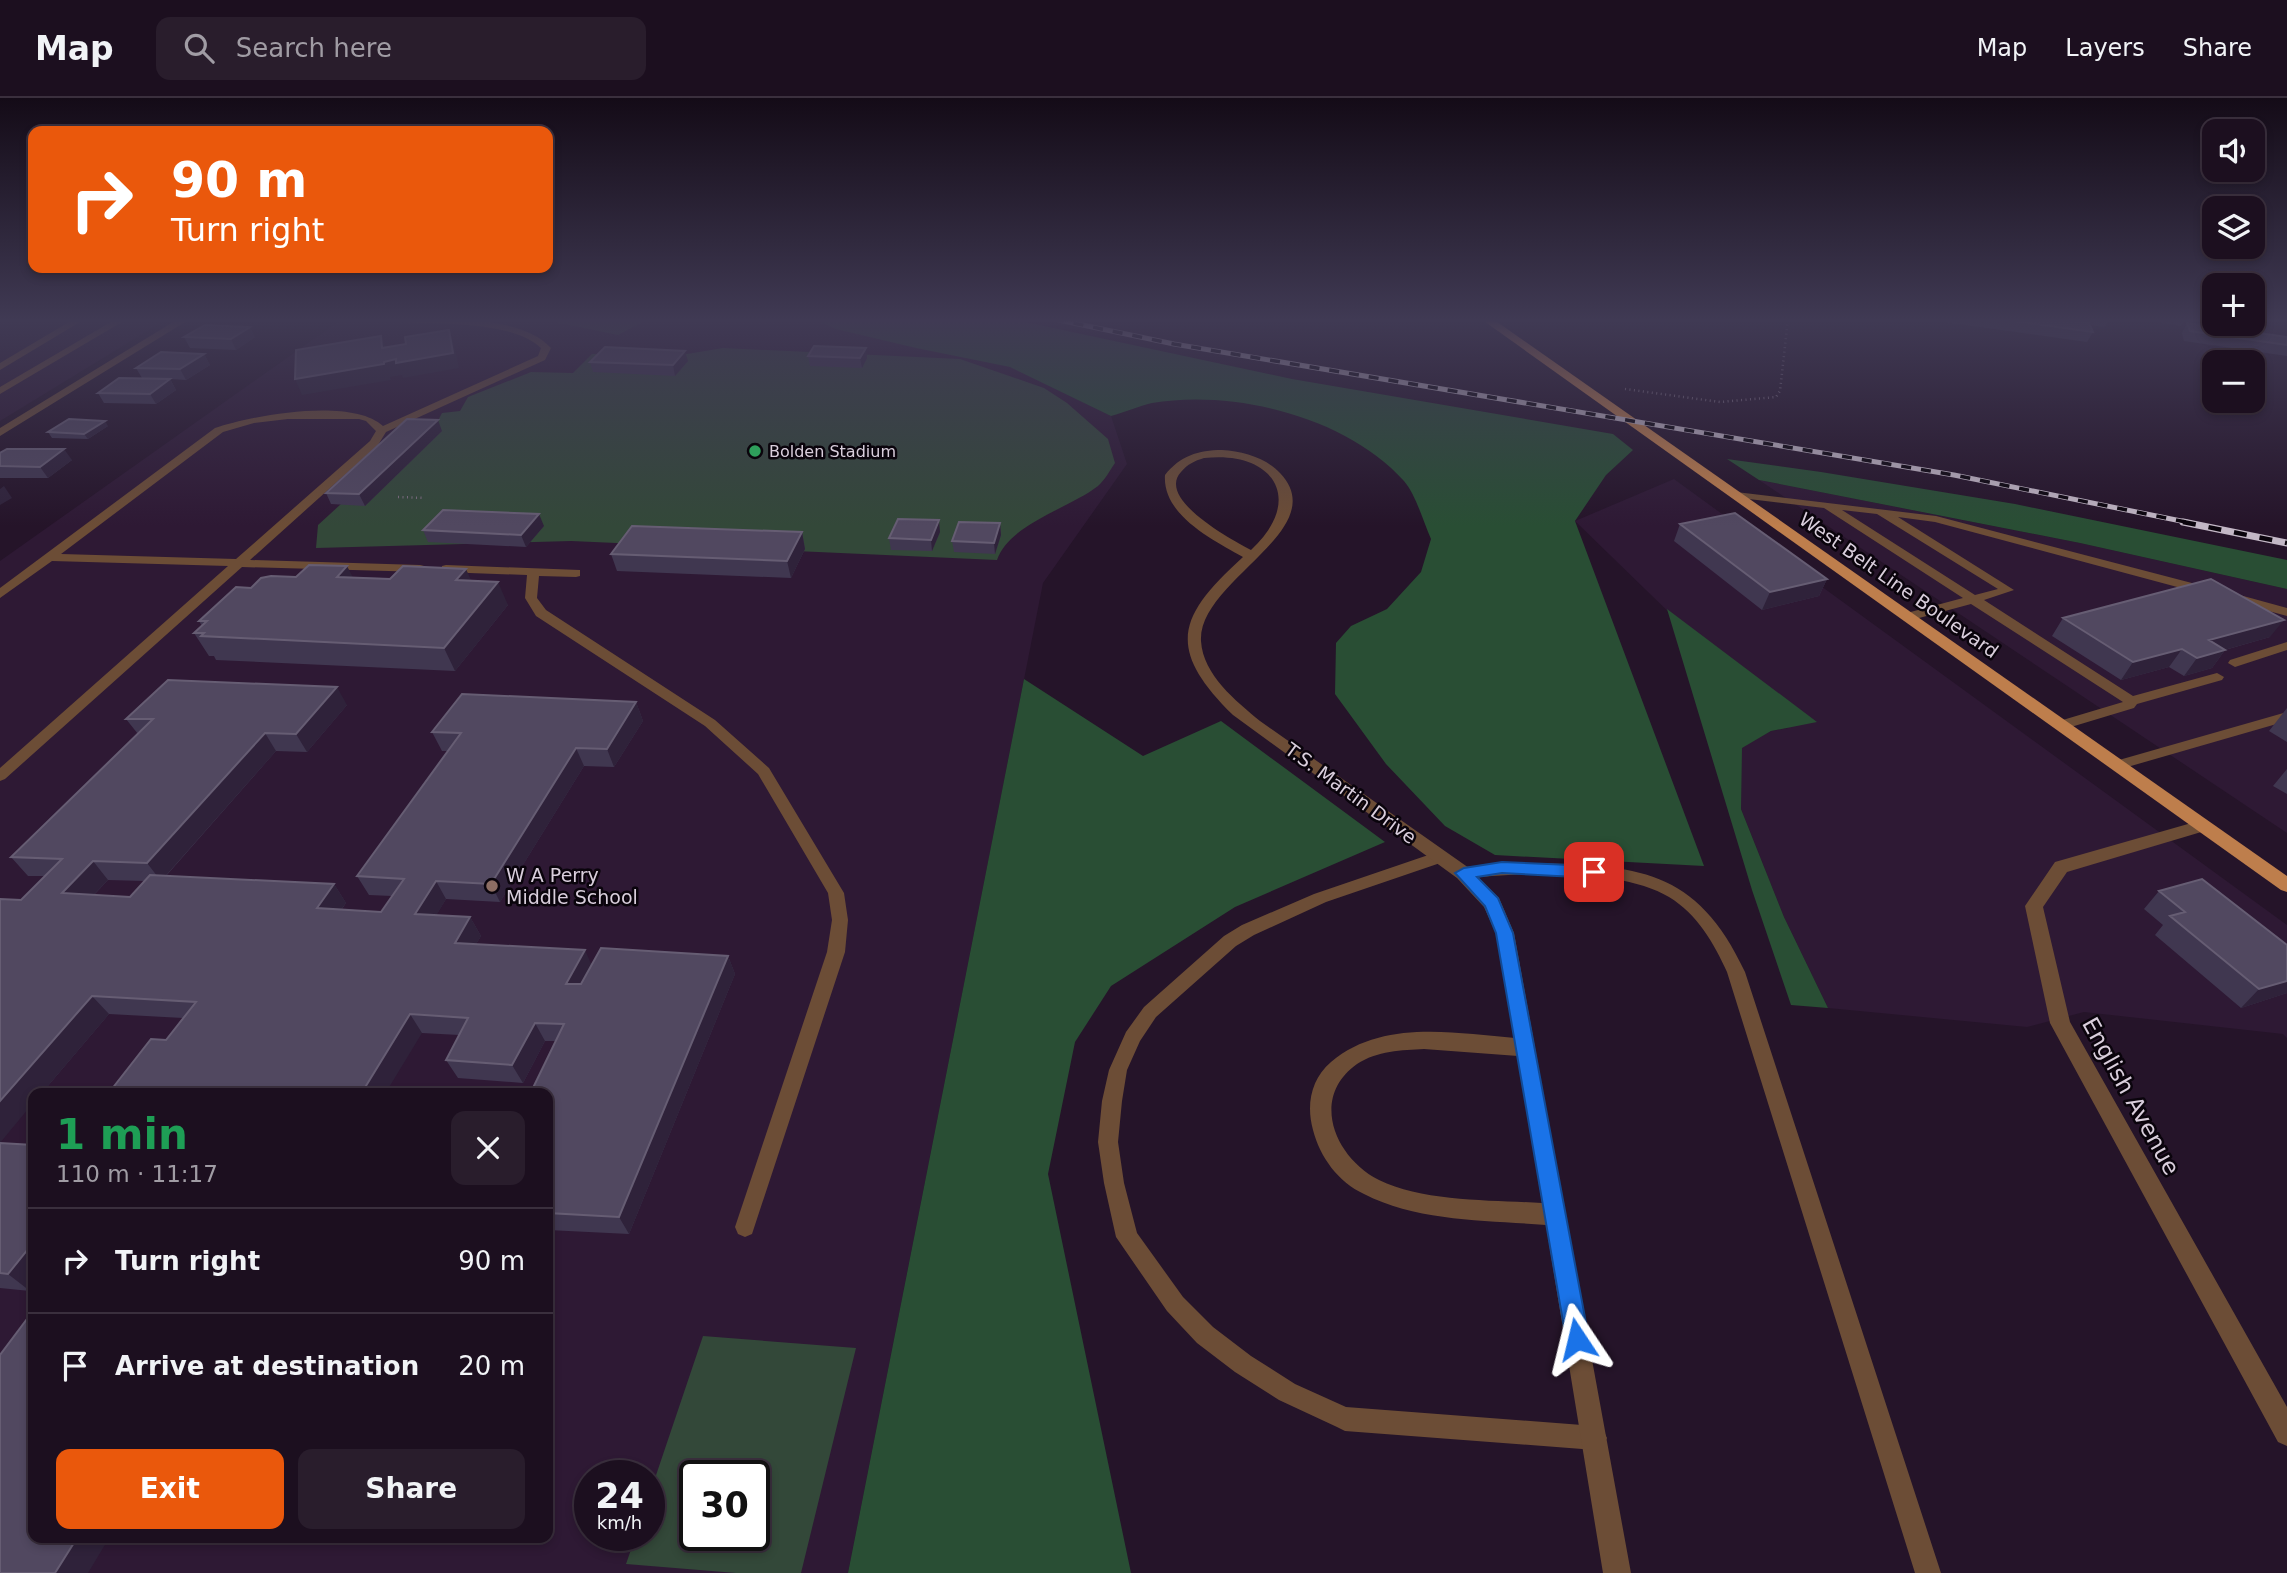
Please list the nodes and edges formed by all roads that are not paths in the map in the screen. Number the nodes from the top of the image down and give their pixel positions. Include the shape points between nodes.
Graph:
1 (73, 388) edge
2 (477, 388) edge
3 (1583, 388) edge
4 (382, 430) junction
5 (0, 433) edge
6 (1736, 495) junction
7 (1828, 506) junction
8 (1880, 511) junction
9 (1250, 555) junction
10 (49, 557) junction
11 (239, 564) junction
12 (533, 572) junction
13 (576, 573) dead end
14 (0, 594) edge
15 (1974, 600) junction
16 (2287, 612) edge
17 (1908, 617) junction
18 (2287, 646) edge
19 (2235, 663) dead end
20 (2217, 677) edge
21 (2131, 701) junction
22 (2287, 716) edge
23 (2061, 725) junction
24 (2117, 765) junction
25 (0, 776) edge
26 (2202, 825) junction
27 (1440, 857) junction
28 (1464, 873) junction
29 (2287, 885) edge
30 (1527, 1048) junction
31 (1556, 1215) junction
32 (745, 1227) dead end
33 (2287, 1433) edge
34 (1595, 1438) junction
35 (1617, 1573) edge
36 (1928, 1573) edge

1 - 5 street
2 - 4 lane
3 - 6 main road, West Belt Line Boulevard
4 - 10 lane via 370,419 335,416 271,415 233,425 206,438
4 - 11 lane via 374,443
6 - 7 lane
6 - 17 main road, West Belt Line Boulevard
7 - 8 lane
7 - 15 lane
8 - 15 lane via 2008,590
8 - 16 lane via 1936,519
9 - 9 street, T.S. Martin Drive via 1280,523 1285,505 1279,477 1266,464 1229,454 1205,455 1177,466 1168,482 1175,500 1208,531
9 - 27 street, T.S. Martin Drive via 1212,594 1197,621 1194,646 1209,680 1246,717
10 - 11 lane
10 - 14 lane
11 - 12 lane
11 - 25 lane
12 - 13 lane
12 - 32 lane via 531,598 541,613 710,723 764,771 836,893 840,920 836,952
15 - 17 lane
15 - 21 lane
17 - 23 main road, West Belt Line Boulevard
18 - 19 lane
20 - 21 lane
21 - 23 lane
22 - 24 lane
23 - 24 main road, West Belt Line Boulevard
24 - 26 main road, West Belt Line Boulevard
26 - 29 main road, West Belt Line Boulevard
26 - 33 street, English Avenue via 2061,867 2034,906 2060,1023
27 - 28 street, T.S. Martin Drive
27 - 34 lane via 1321,898 1248,930 1150,1012 1118,1070 1112,1101 1108,1142 1127,1237 1175,1304 1205,1335 1287,1392 1345,1419
28 - 30 street, T.S. Martin Drive via 1482,890 1501,920
28 - 36 lane via 1534,868 1645,879 1688,900 1718,933 1736,972
30 - 31 street, T.S. Martin Drive
30 - 31 street via 1415,1041 1372,1047 1350,1057 1326,1081 1320,1115 1325,1140 1335,1157 1374,1189 1446,1205
31 - 34 street, T.S. Martin Drive
34 - 35 street, T.S. Martin Drive

